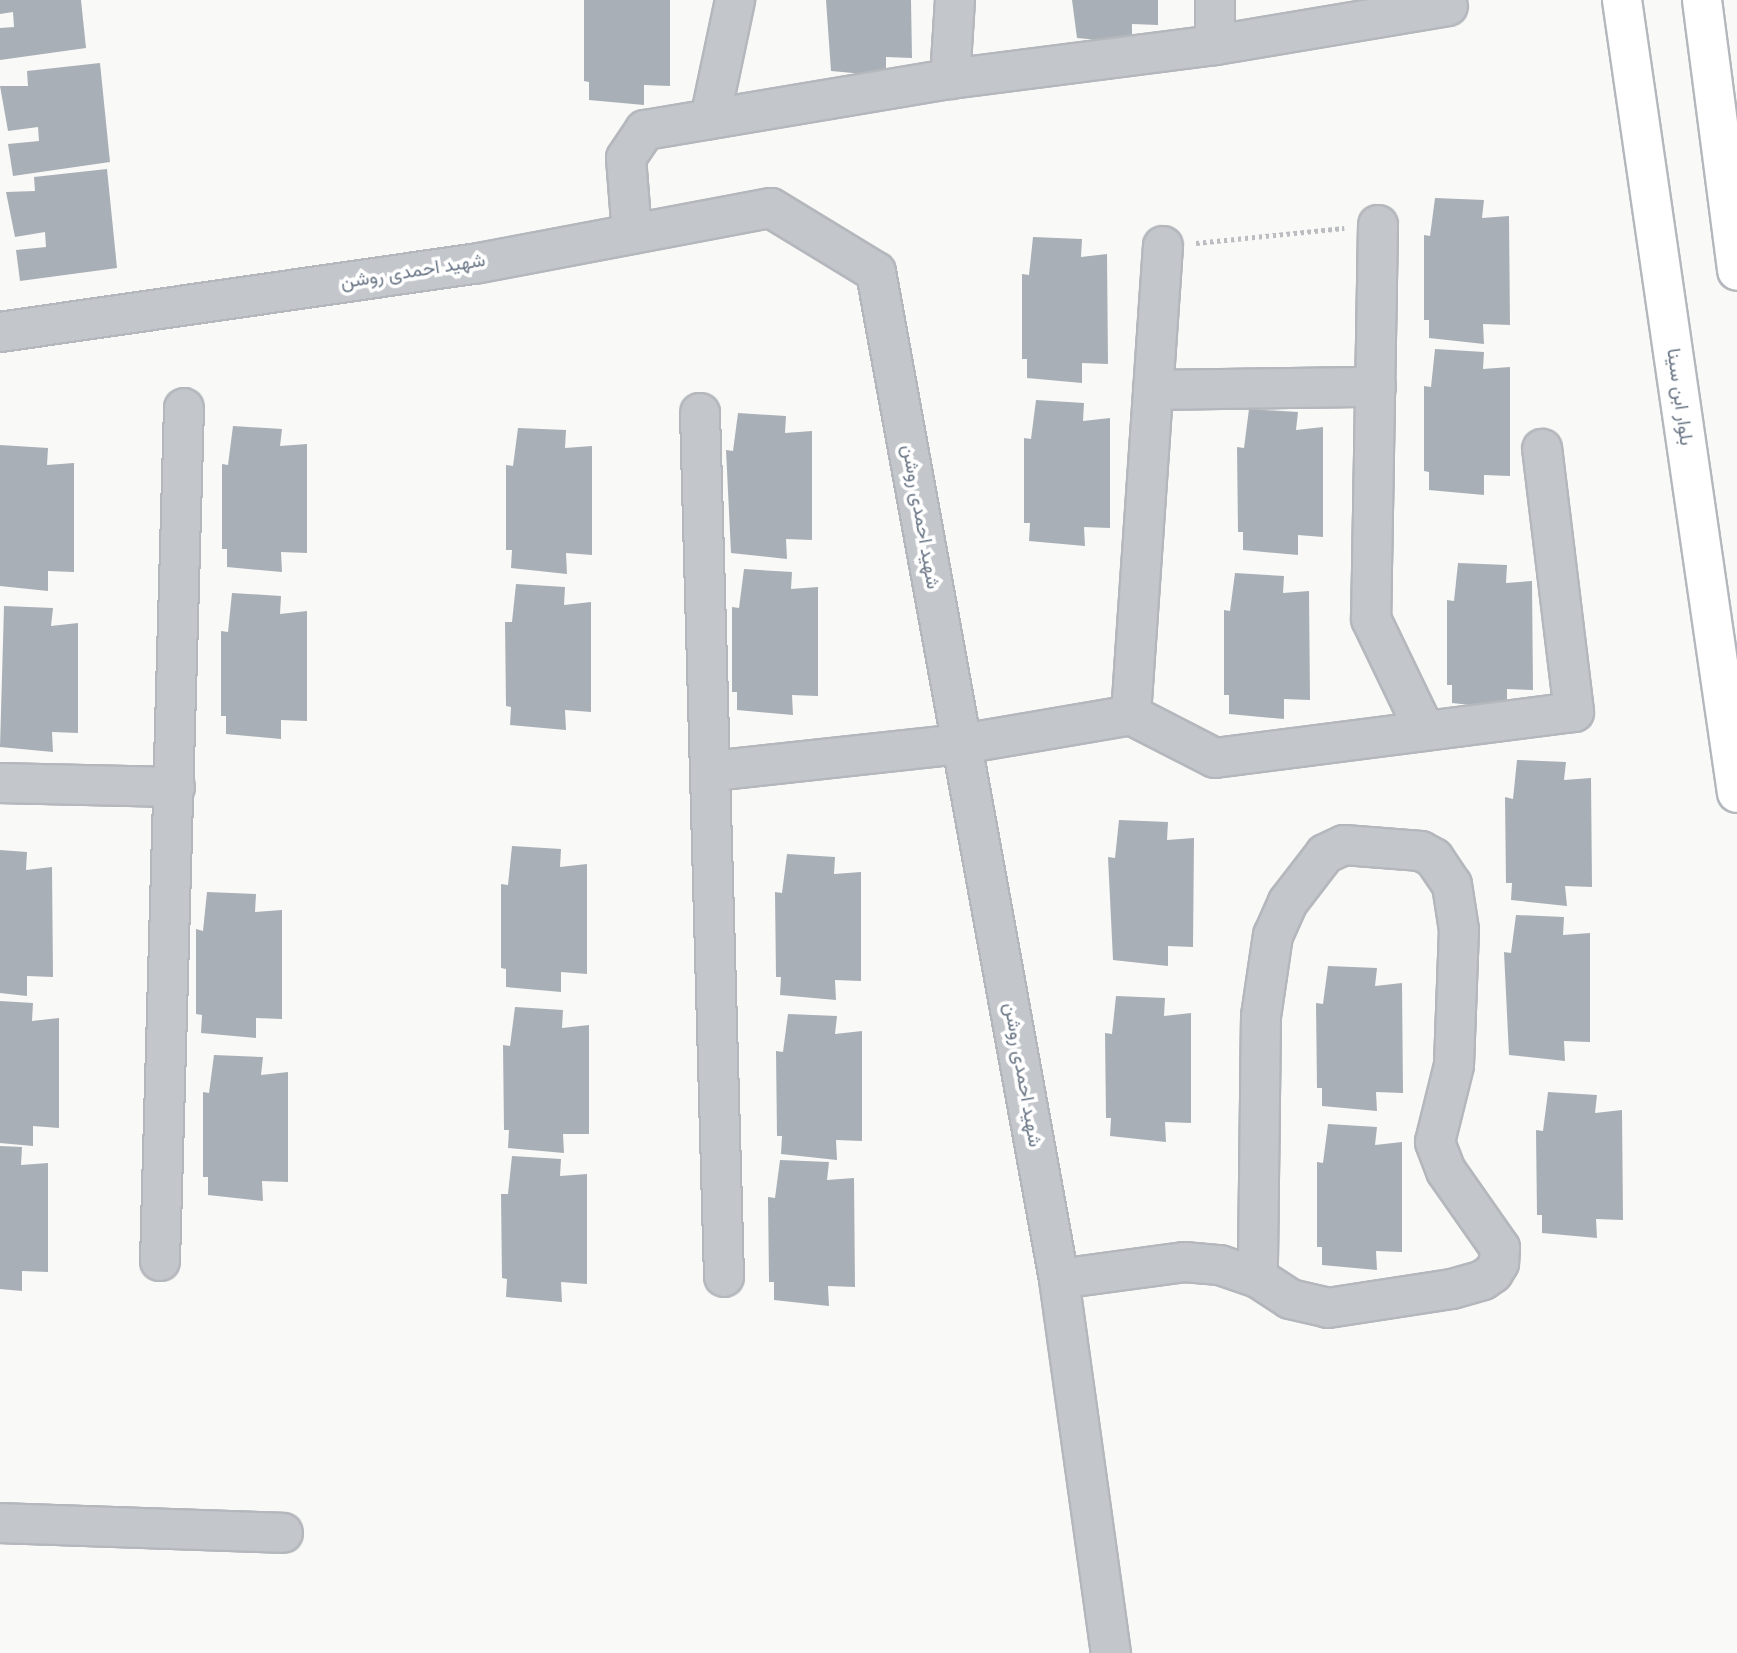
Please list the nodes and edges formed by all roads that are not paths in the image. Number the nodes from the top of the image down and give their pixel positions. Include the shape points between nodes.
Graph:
1 (735, 0) edge
2 (955, 0) edge
3 (1215, 0) edge
4 (1622, 0) edge
5 (1702, 0) edge
6 (1448, 6) dead end
7 (1216, 45) junction
8 (950, 79) junction
9 (710, 119) junction
10 (1378, 225) road end
11 (632, 234) junction
12 (1163, 246) road end
13 (1737, 271) edge
14 (0, 332) edge
15 (1376, 387) junction
16 (1153, 390) junction
17 (184, 408) dead end
18 (700, 413) dead end
19 (1542, 449) dead end
20 (1131, 715) junction
21 (1425, 731) junction
22 (962, 744) junction
23 (712, 771) junction
24 (0, 783) edge
25 (174, 787) junction
26 (1737, 793) edge
27 (160, 1261) dead end
28 (724, 1277) dead end
29 (1258, 1278) junction
30 (1059, 1279) junction
31 (0, 1523) edge
32 (283, 1533) dead end
33 (1111, 1653) edge

1 - 9 street
2 - 8 street
3 - 7 street
4 - 26 main road, بلوار ابن سینا
5 - 13 main road
6 - 7 street
7 - 8 street
8 - 9 street
9 - 11 street via 645,131 634,144 626,158
10 - 15 street
11 - 14 street, شهید احمدی روشن via 460,266
11 - 22 street, شهید احمدی روشن via 771,208 876,272
12 - 16 street
15 - 16 street
15 - 21 street via 1371,619
16 - 20 street
17 - 25 street
18 - 23 street
19 - 21 street via 1574,712
20 - 21 street via 1214,758
20 - 22 street
22 - 23 street
22 - 30 street, شهید احمدی روشن
23 - 28 street
24 - 25 street
25 - 27 street
29 - 29 street via 1290,1299 1328,1308 1452,1289 1483,1280 1499,1263 1500,1248 1493,1233 1452,1181 1435,1142 1454,1065 1459,930 1452,885 1434,858 1421,851 1344,845 1325,854 1288,902 1273,935 1261,1016
29 - 30 street via 1220,1265 1184,1262
30 - 33 street, شهید احمدی روشن
31 - 32 street

